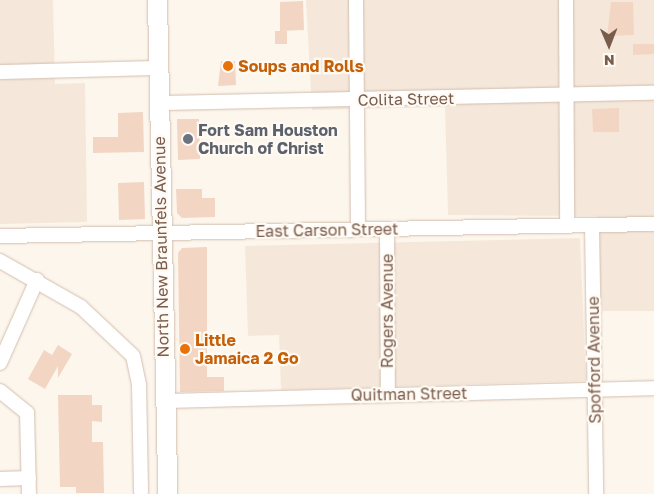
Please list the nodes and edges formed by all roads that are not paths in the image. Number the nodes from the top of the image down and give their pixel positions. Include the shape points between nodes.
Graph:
1 (157, 0) edge
2 (356, 0) edge
3 (566, 0) edge
4 (158, 68) junction
5 (0, 72) edge
6 (654, 93) edge
7 (567, 95) junction
8 (358, 100) junction
9 (158, 103) junction
10 (654, 224) edge
11 (592, 225) junction
12 (567, 226) junction
13 (358, 229) junction
14 (387, 229) junction
15 (161, 233) junction
16 (0, 236) edge
17 (0, 261) edge
18 (37, 280) junction
19 (0, 363) edge
20 (654, 388) edge
21 (594, 389) junction
22 (0, 392) edge
23 (388, 394) junction
24 (165, 401) junction
25 (28, 478) junction
26 (0, 479) edge
27 (141, 492) dead end
28 (29, 494) edge
29 (167, 494) edge
30 (596, 494) edge

1 - 4 street, North New Braunfels Avenue
2 - 8 street
3 - 7 street
4 - 5 street
4 - 9 street, North New Braunfels Avenue
6 - 7 street, Colita Street
7 - 8 street, Colita Street
7 - 12 street
8 - 9 street, Colita Street
8 - 13 street
9 - 15 street, North New Braunfels Avenue
10 - 11 street, East Carson Street
11 - 12 street, East Carson Street
11 - 21 street, Spofford Avenue
12 - 14 street, East Carson Street
13 - 14 street, East Carson Street
13 - 15 street, East Carson Street
14 - 23 street, Rogers Avenue
15 - 16 street, East Carson Street
15 - 24 street, North New Braunfels Avenue
17 - 18 street
18 - 19 street
18 - 27 street via 96,318 133,356 139,385
20 - 21 street, Quitman Street
21 - 23 street, Quitman Street
21 - 30 street, Spofford Avenue
22 - 25 street via 27,413
23 - 24 street, Quitman Street
24 - 29 street, North New Braunfels Avenue
25 - 26 street
25 - 28 street

